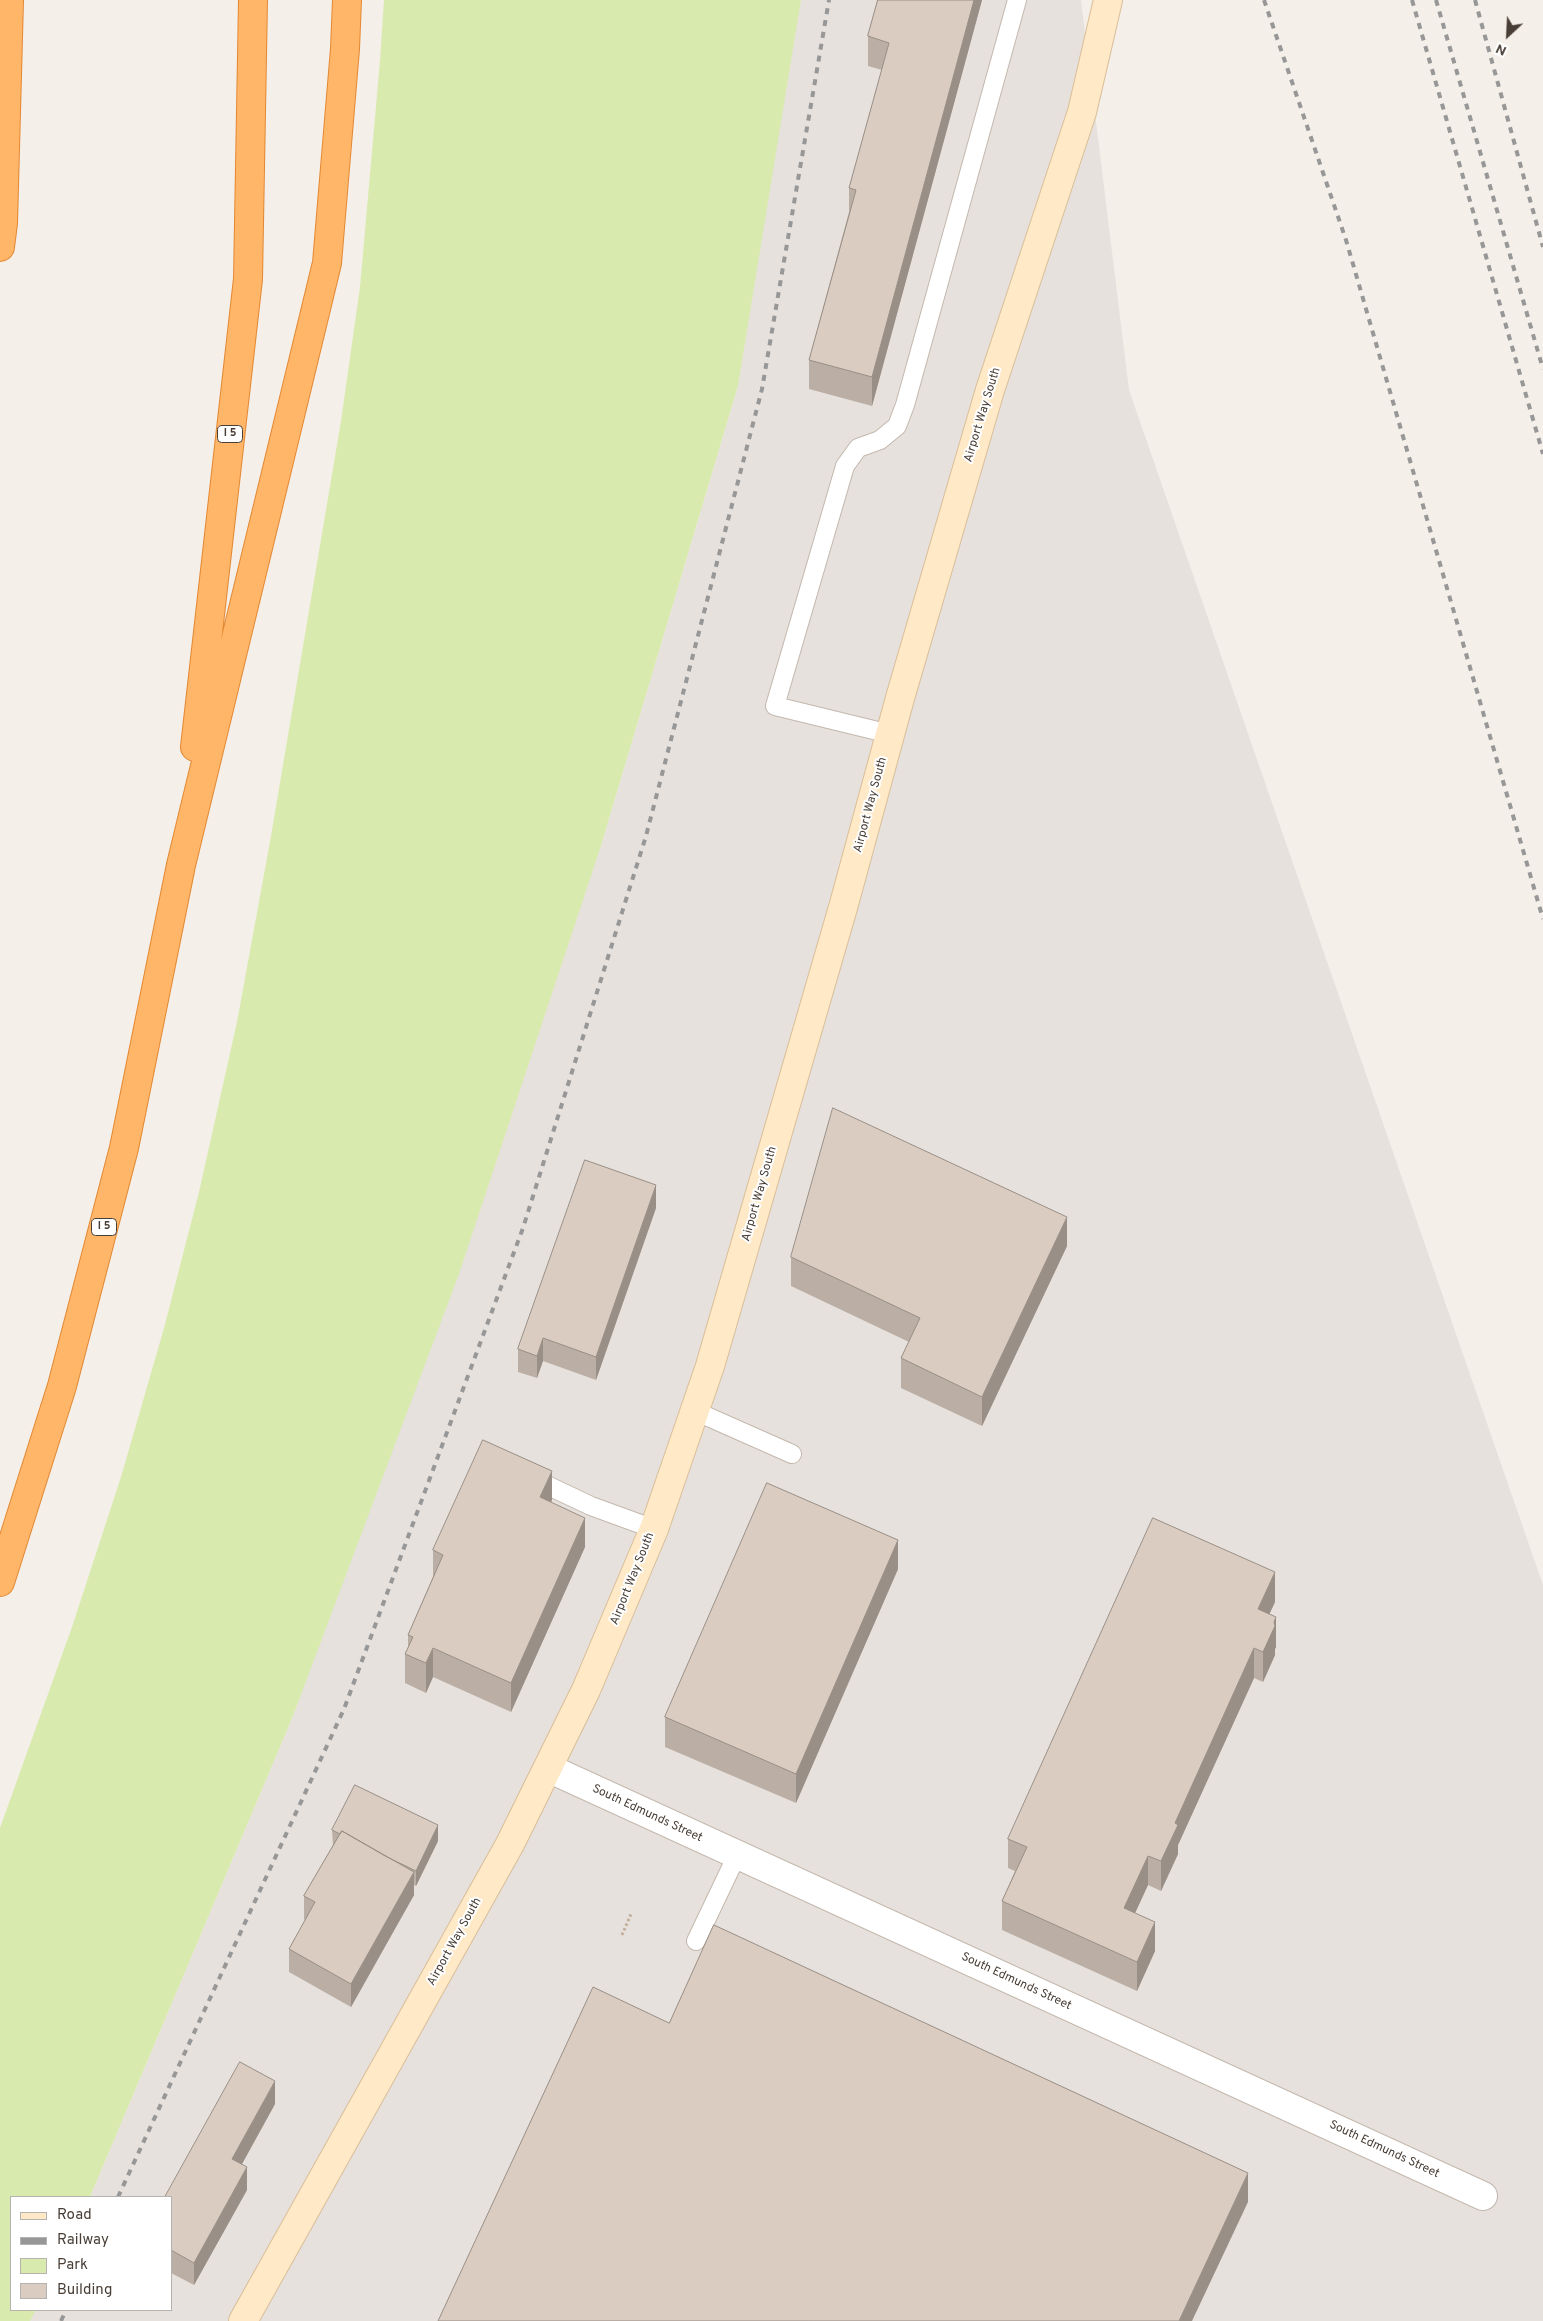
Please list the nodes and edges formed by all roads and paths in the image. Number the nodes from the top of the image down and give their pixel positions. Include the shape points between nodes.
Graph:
1 (9, 0) edge
2 (253, 0) edge
3 (347, 0) edge
4 (1017, 0) edge
5 (1108, 0) edge
6 (0, 247) edge
7 (890, 734) junction
8 (181, 865) junction
9 (695, 1410) junction
10 (792, 1454) dead end
11 (534, 1479) edge
12 (654, 1529) junction
13 (0, 1582) edge
14 (548, 1768) junction
15 (737, 1855) junction
16 (632, 1914) dead end
17 (622, 1935) dead end
18 (696, 1941) dead end
19 (1483, 2196) dead end
20 (243, 2321) edge

1 - 6 highway
2 - 8 highway, I 5 via 248,279
3 - 8 highway via 327,263
4 - 7 lane via 905,405 897,426 880,440 858,448 845,466 775,706
5 - 7 main road, Airport Way South via 1082,112 990,390
7 - 9 main road, Airport Way South via 844,904
8 - 13 highway, I 5 via 124,1148 62,1386
9 - 10 lane
9 - 12 main road, Airport Way South
11 - 12 lane via 591,1506
12 - 14 main road, Airport Way South via 586,1690
14 - 15 street, South Edmunds Street
14 - 20 main road, Airport Way South via 510,1844
15 - 18 lane
15 - 19 street, South Edmunds Street
16 - 17 path

